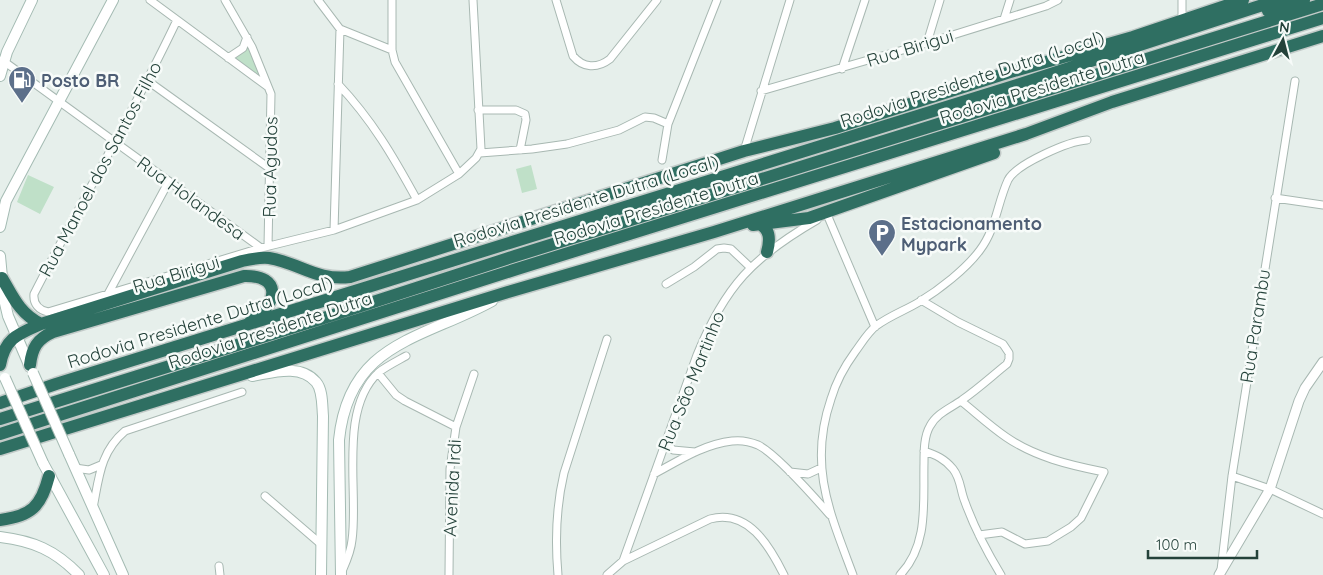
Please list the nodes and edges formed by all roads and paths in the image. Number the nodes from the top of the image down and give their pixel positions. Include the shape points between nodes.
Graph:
1 (32, 0) edge
2 (113, 0) edge
3 (150, 0) edge
4 (225, 0) edge
5 (318, 0) edge
6 (392, 0) edge
7 (473, 0) edge
8 (556, 0) edge
9 (657, 0) edge
10 (717, 0) edge
11 (790, 0) edge
12 (865, 0) edge
13 (940, 0) edge
14 (1010, 0) edge
15 (1058, 0) edge
16 (1182, 0) edge
17 (1243, 0) edge
18 (1278, 0) edge
19 (1304, 0) edge
20 (1323, 4) edge
21 (1182, 16) dead end
22 (1323, 18) edge
23 (1004, 19) junction
24 (177, 20) junction
25 (340, 28) junction
26 (1182, 30) junction
27 (247, 36) junction
28 (1323, 36) edge
29 (1323, 42) edge
30 (927, 43) junction
31 (1288, 46) junction
32 (392, 50) junction
33 (228, 58) junction
34 (2, 60) edge
35 (842, 69) junction
36 (0, 76) edge
37 (1294, 81) dead end
38 (148, 82) junction
39 (338, 84) junction
40 (270, 88) junction
41 (761, 92) junction
42 (57, 102) junction
43 (1112, 102) junction
44 (478, 110) junction
45 (668, 124) junction
46 (1087, 140) dead end
47 (114, 142) junction
48 (520, 150) junction
49 (744, 151) junction
50 (480, 153) junction
51 (662, 160) dead end
52 (757, 166) junction
53 (269, 168) junction
54 (459, 174) junction
55 (169, 181) junction
56 (616, 192) junction
57 (1275, 198) junction
58 (417, 200) junction
59 (1323, 205) edge
60 (827, 213) junction
61 (759, 224) junction
62 (0, 227) edge
63 (334, 230) junction
64 (714, 232) junction
65 (264, 247) junction
66 (768, 252) junction
67 (0, 256) edge
68 (750, 268) junction
69 (2, 278) junction
70 (666, 284) dead end
71 (508, 292) junction
72 (108, 294) junction
73 (922, 300) junction
74 (48, 312) joint
75 (42, 324) junction
76 (875, 327) junction
77 (232, 330) junction
78 (15, 335) junction
79 (607, 339) dead end
80 (406, 356) dead end
81 (1323, 362) edge
82 (0, 366) edge
83 (32, 369) junction
84 (378, 373) junction
85 (474, 374) dead end
86 (210, 384) junction
87 (242, 392) dead end
88 (961, 401) junction
89 (0, 403) edge
90 (0, 419) edge
91 (456, 427) junction
92 (0, 434) edge
93 (665, 441) junction
94 (0, 449) edge
95 (924, 451) junction
96 (695, 452) junction
97 (101, 465) junction
98 (75, 468) junction
99 (821, 468) junction
100 (790, 472) junction
101 (654, 474) junction
102 (49, 476) junction
103 (1232, 476) junction
104 (824, 489) junction
105 (1270, 489) junction
106 (809, 491) junction
107 (265, 496) dead end
108 (93, 508) junction
109 (1323, 514) edge
110 (832, 517) junction
111 (0, 520) edge
112 (979, 535) junction
113 (0, 537) edge
114 (322, 546) junction
115 (623, 561) junction
116 (219, 566) dead end
117 (341, 573) edge
118 (1220, 573) edge
119 (79, 575) edge
120 (104, 575) edge
121 (123, 575) edge
122 (220, 575) edge
123 (321, 575) edge
124 (449, 575) edge
125 (558, 575) edge
126 (607, 575) edge
127 (784, 575) edge
128 (853, 575) edge
129 (900, 575) edge
130 (1000, 575) edge

1 - 34 main road
2 - 42 main road
3 - 24 street
4 - 27 street
5 - 25 street
6 - 32 street
7 - 44 street
8 - 9 street via 573,56 578,62 591,66 604,64 610,59
10 - 45 street
11 - 41 street
12 - 35 street
13 - 30 street
14 - 23 street
15 - 23 street, Rua Birigui
16 - 21 street
17 - 49 highway via 835,128
18 - 26 highway, Rodovia Presidente Dutra (Local)
19 - 26 highway via 1208,29
20 - 90 highway, Rodovia Presidente Dutra
22 - 92 highway, Rodovia Presidente Dutra
23 - 30 street, Rua Birigui
24 - 33 street
24 - 38 street, Rua Manoel dos Santos Filho
25 - 32 street
25 - 39 street
26 - 52 highway, Rodovia Presidente Dutra (Local) via 1017,86
27 - 33 street via 243,48
27 - 40 street
28 - 31 highway, Rodovia Presidente Dutra
29 - 31 highway via 1298,48
30 - 35 street, Rua Birigui
31 - 43 highway, Rodovia Presidente Dutra
32 - 54 street via 395,62
33 - 40 street
34 - 36 main road
34 - 42 street, Rua Holandesa
35 - 41 street, Rua Birigui
37 - 57 street, Rua Parambu
38 - 47 street, Rua Manoel dos Santos Filho
38 - 53 street
39 - 58 street via 382,138
39 - 63 street
40 - 53 street, Rua Agudos
41 - 49 street
42 - 47 street, Rua Holandesa
42 - 62 main road via 6,201
43 - 60 highway via 1102,112
43 - 64 highway, Rodovia Presidente Dutra via 1017,137
44 - 48 street via 516,110 525,114
44 - 50 street
45 - 48 street via 645,118 599,136
45 - 51 street
46 - 73 street via 1060,146 1016,170 1009,179 989,237 979,251 960,271
47 - 55 street, Rua Holandesa
47 - 74 street, Rua Manoel dos Santos Filho via 34,294 36,305
48 - 50 street
49 - 56 highway
50 - 54 street, Rua Birigui
52 - 56 highway via 704,171
52 - 77 highway, Rodovia Presidente Dutra (Local)
53 - 65 street, Rua Agudos
54 - 58 street, Rua Birigui
55 - 65 street, Rua Holandesa
55 - 72 street
56 - 75 highway via 350,277 318,275 281,261 260,258
57 - 59 street
57 - 103 street, Rua Parambu
58 - 63 street, Rua Birigui
60 - 61 highway
60 - 66 street, Rua São Martinho
60 - 76 street
61 - 64 highway
61 - 66 highway via 764,226 769,237
63 - 65 street, Rua Birigui
64 - 71 highway, Rodovia Presidente Dutra
65 - 72 street, Rua Birigui
66 - 68 street, Rua São Martinho
67 - 69 main road
68 - 70 street via 731,249 717,249
68 - 93 street, Rua São Martinho via 722,303 708,328
69 - 75 highway via 22,311
69 - 78 main road via 8,316
71 - 86 highway, Rodovia Presidente Dutra
71 - 117 main road via 396,345 368,368 357,382 347,400 339,440
72 - 74 street, Rua Birigui
73 - 76 street
73 - 88 street via 1003,344 1009,353 1006,364
75 - 78 highway
76 - 99 street via 849,360 834,388 824,419
77 - 83 highway via 261,314 270,303 272,290 264,279 244,276 44,335 34,345
77 - 89 highway, Rodovia Presidente Dutra (Local)
78 - 82 highway via 7,344
78 - 83 main road
79 - 125 street via 559,493
80 - 84 street
81 - 105 street via 1299,401
82 - 102 main road, bridge
83 - 98 main road, bridge
84 - 91 street via 405,401
84 - 117 street via 365,390 355,427 353,538
85 - 91 street, Avenida Irdi
86 - 94 highway, Rodovia Presidente Dutra
86 - 114 main road via 283,370 295,371 316,382 323,416
87 - 97 street via 125,431 111,444
88 - 95 street via 929,427
88 - 112 street via 1006,438 1031,451 1104,472 1081,518 1048,541 1025,544 1002,532
91 - 124 street, Avenida Irdi via 450,469
93 - 96 street via 673,450
93 - 101 street, Rua São Martinho
95 - 112 street via 944,459 957,474
95 - 129 street via 920,540 912,560
96 - 100 street via 733,440 752,443 768,451
96 - 101 street
97 - 98 street via 89,470
97 - 108 street
98 - 108 main road
99 - 100 street via 808,474
99 - 104 street
100 - 106 street
101 - 115 street, Rua São Martinho
102 - 111 highway via 45,493 27,514
102 - 120 main road
103 - 105 street
103 - 118 street, Rua Parambu
104 - 106 street
104 - 110 street
105 - 109 street
105 - 118 street
106 - 110 street
107 - 114 street
108 - 121 main road
110 - 128 street
112 - 130 street
113 - 119 main road via 40,546
114 - 123 main road
115 - 126 street
115 - 127 street via 719,516 738,520 750,527 764,541
116 - 122 street

